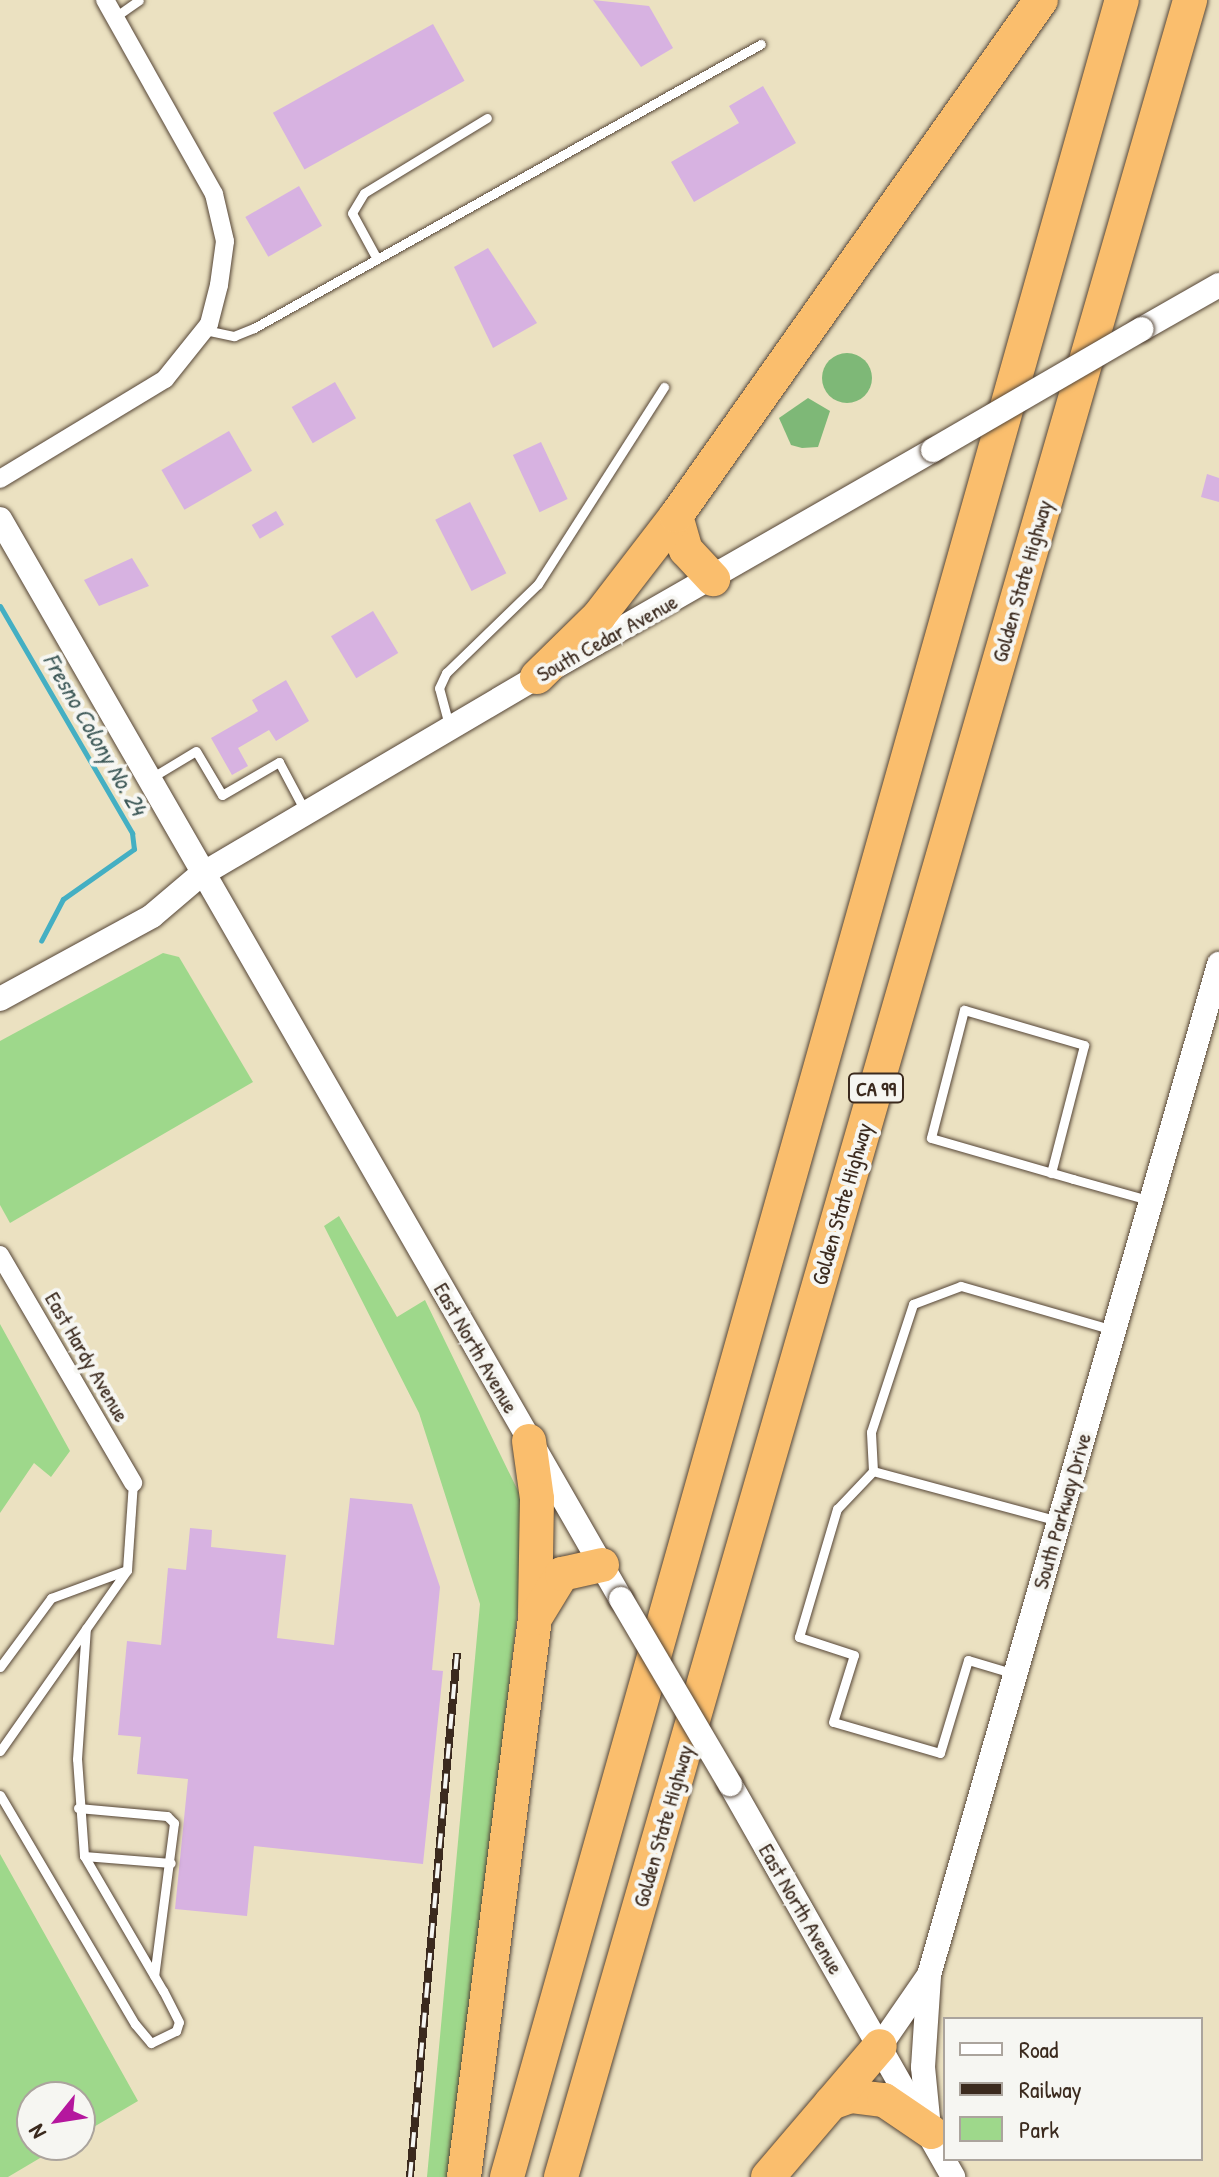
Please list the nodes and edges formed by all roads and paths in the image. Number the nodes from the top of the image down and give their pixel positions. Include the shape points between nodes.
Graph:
1 (139, 0) edge
2 (1041, 0) edge
3 (1122, 0) edge
4 (1190, 0) edge
5 (110, 8) edge
6 (761, 44) dead end
7 (487, 118) dead end
8 (377, 259) junction
9 (1219, 285) edge
10 (205, 330) junction
11 (664, 387) dead end
12 (0, 479) edge
13 (676, 516) junction
14 (0, 519) edge
15 (713, 579) junction
16 (537, 677) junction
17 (450, 729) junction
18 (146, 781) junction
19 (307, 814) junction
20 (199, 876) junction
21 (1219, 964) edge
22 (0, 999) edge
23 (1051, 1173) junction
24 (1152, 1200) junction
25 (0, 1255) edge
26 (1114, 1331) junction
27 (529, 1441) junction
28 (873, 1471) junction
29 (133, 1483) joint
30 (1059, 1522) junction
31 (602, 1565) junction
32 (127, 1570) junction
33 (535, 1618) junction
34 (86, 1628) junction
35 (0, 1667) edge
36 (1015, 1674) junction
37 (0, 1751) edge
38 (0, 1795) edge
39 (78, 1808) junction
40 (84, 1856) junction
41 (171, 1863) junction
42 (929, 1975) junction
43 (154, 1976) junction
44 (880, 2046) junction
45 (831, 2103) junction
46 (931, 2132) junction
47 (943, 2157) edge
48 (464, 2177) edge
49 (507, 2177) edge
50 (561, 2177) edge
51 (768, 2177) edge

1 - 5 lane
2 - 13 highway
3 - 49 highway, CA 99
4 - 50 highway, Golden State Highway / CA 99
5 - 10 street via 214,194 225,241
6 - 8 lane
7 - 8 lane via 364,193 352,213
8 - 10 lane via 254,328 234,336
9 - 15 street, South Cedar Avenue, bridge
10 - 12 street via 165,379 131,404
11 - 17 lane via 538,584 446,673 439,688
13 - 15 highway via 686,550
13 - 16 highway via 599,616
14 - 18 street, East North Avenue
15 - 16 street, South Cedar Avenue
16 - 17 street, South Cedar Avenue
17 - 19 street, South Cedar Avenue
18 - 19 lane via 196,751 222,795 279,762
18 - 20 street, East North Avenue
19 - 20 street, South Cedar Avenue
20 - 22 street, South Cedar Avenue via 152,916
20 - 27 street, East North Avenue
21 - 24 street, South Parkway Drive
23 - 23 lane via 931,1138 964,1010 1084,1045
23 - 24 lane
24 - 26 street, South Parkway Drive
25 - 29 street, East Hardy Avenue
26 - 28 lane via 961,1286 924,1297 902,1321 871,1432
26 - 30 street, South Parkway Drive
27 - 31 street, East North Avenue
27 - 33 highway via 537,1499
28 - 30 lane
28 - 36 lane via 837,1509 799,1637 854,1655 833,1722 940,1753 968,1660
29 - 32 lane
30 - 36 street, South Parkway Drive
31 - 33 highway via 562,1574
31 - 44 street, East North Avenue, bridge
32 - 34 lane
32 - 35 lane via 51,1598
33 - 48 highway
34 - 37 lane
34 - 39 lane
36 - 42 street, South Parkway Drive
38 - 43 lane via 135,2024 154,2043 179,2022
39 - 40 lane
39 - 41 lane via 167,1816 174,1823
40 - 41 lane
40 - 43 lane
41 - 43 lane
42 - 44 street, South Parkway Drive
42 - 46 street via 923,2067
44 - 45 highway
44 - 46 street, East North Avenue
45 - 46 highway via 850,2096 884,2100
45 - 51 highway
46 - 47 street, East North Avenue

